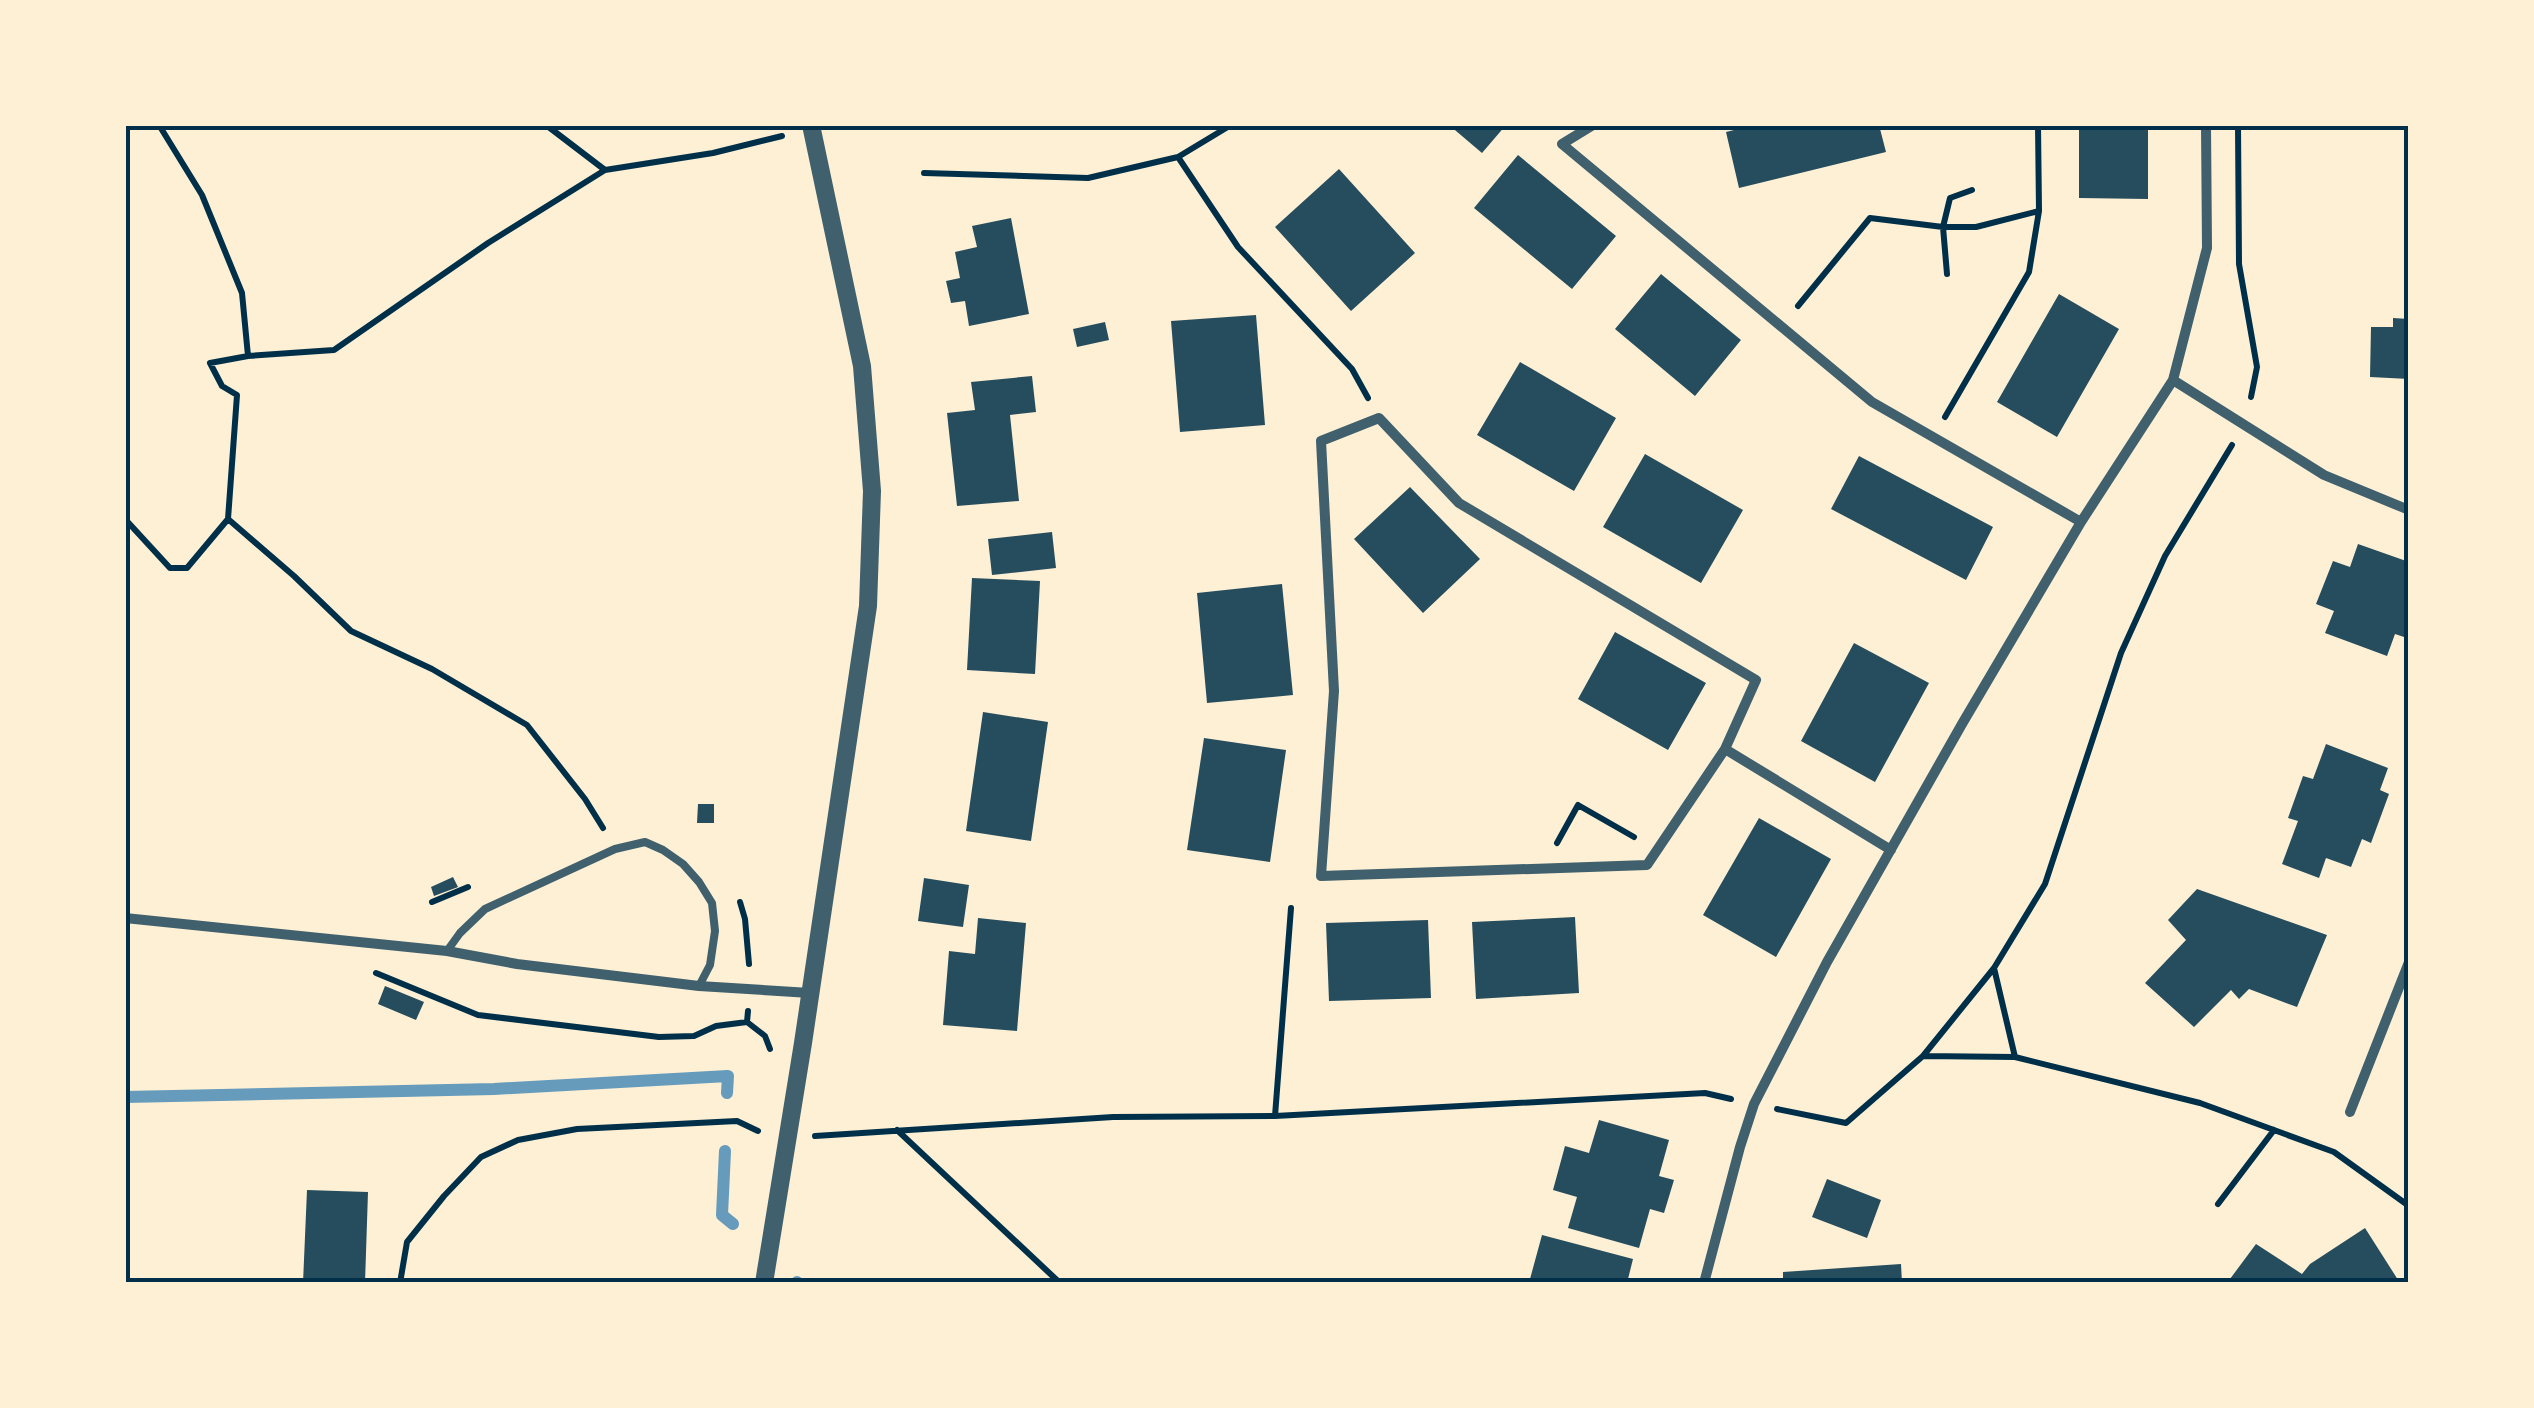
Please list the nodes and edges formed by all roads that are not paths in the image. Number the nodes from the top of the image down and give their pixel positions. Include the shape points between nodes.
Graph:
1 (1593, 125) edge
2 (2206, 125) edge
3 (812, 127) edge
4 (2173, 380) junction
5 (2409, 510) edge
6 (2081, 522) junction
7 (1725, 749) junction
8 (1891, 850) junction
9 (125, 918) edge
10 (448, 951) junction
11 (2409, 962) edge
12 (699, 986) junction
13 (810, 992) junction
14 (2350, 1112) dead end
15 (764, 1283) edge
16 (1704, 1283) edge

1 - 6 street via 1562,144 1872,402
2 - 4 street via 2206,248
3 - 13 street via 862,366 872,490 868,606
4 - 5 street via 2324,474
4 - 6 street
6 - 8 street
7 - 7 street via 1647,865 1321,876 1334,691 1321,440 1379,418 1460,503 1756,680
7 - 8 street
8 - 16 street via 1754,1104
9 - 10 street
10 - 12 street
10 - 12 lane via 485,909 615,849 645,842 682,864 712,902 710,965
11 - 14 street
12 - 13 street
13 - 15 street

